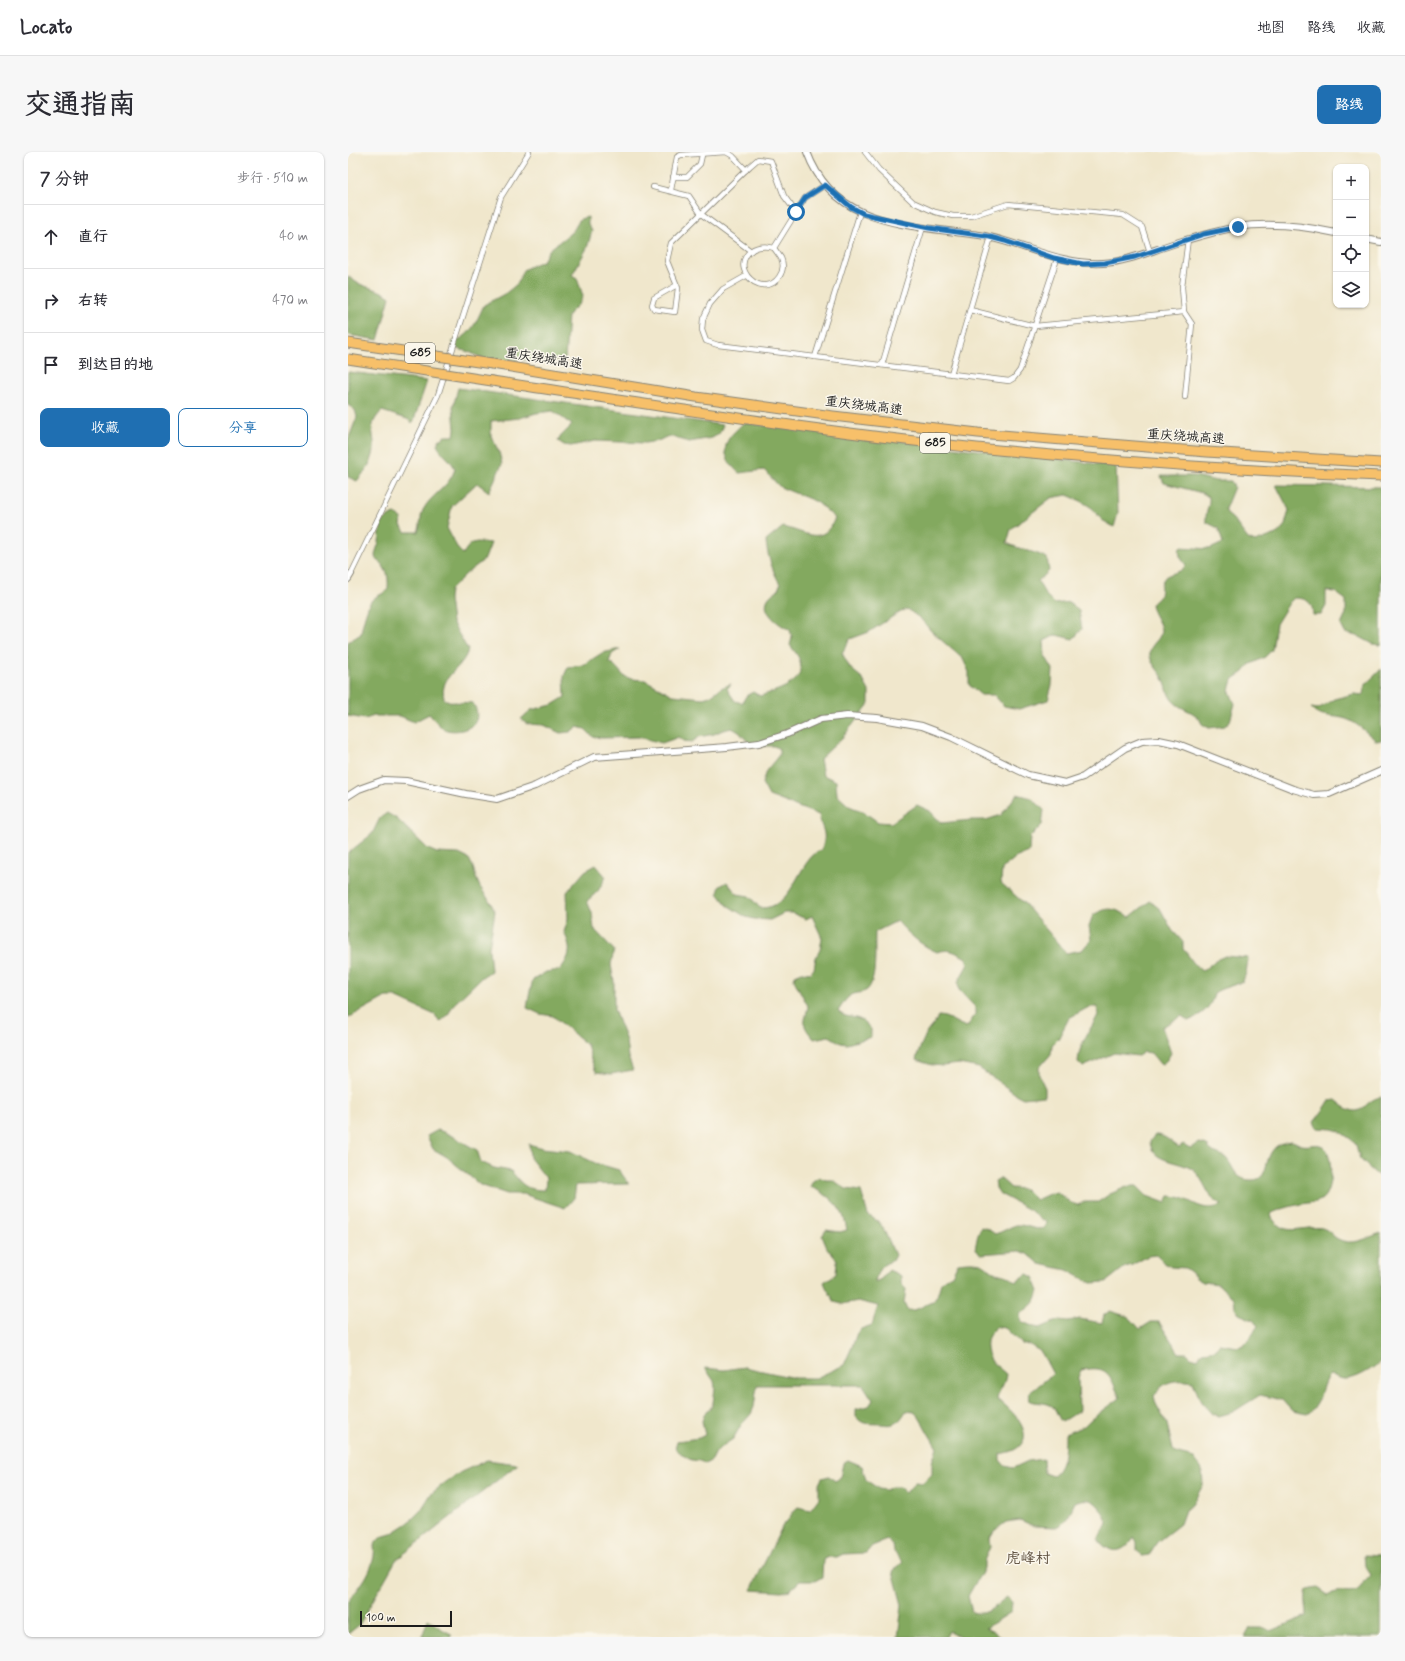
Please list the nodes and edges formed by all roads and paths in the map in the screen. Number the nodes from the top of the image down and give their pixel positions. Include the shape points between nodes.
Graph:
1 (529, 152) edge
2 (807, 152) edge
3 (865, 152) edge
4 (702, 154) dead end
5 (746, 170) junction
6 (673, 177) junction
7 (825, 185) junction
8 (653, 187) dead end
9 (671, 190) dead end
10 (796, 212) junction
11 (860, 212) junction
12 (701, 214) junction
13 (923, 227) junction
14 (1333, 232) edge
15 (991, 237) junction
16 (1188, 239) junction
17 (1369, 240) edge
18 (1381, 242) edge
19 (774, 248) junction
20 (750, 251) junction
21 (1150, 252) junction
22 (1057, 259) junction
23 (746, 276) junction
24 (677, 286) junction
25 (970, 310) junction
26 (1184, 312) junction
27 (1035, 326) junction
28 (348, 343) edge
29 (815, 357) junction
30 (348, 359) edge
31 (882, 365) junction
32 (950, 374) junction
33 (1185, 397) dead end
34 (1381, 463) edge
35 (1381, 476) edge
36 (350, 576) edge
37 (1381, 771) edge
38 (348, 796) edge

1 - 36 street via 501,197 438,395
2 - 7 street via 816,173
3 - 21 street via 879,170 914,202 935,212 971,216 1008,204 1123,215 1142,228
4 - 6 street via 700,164 687,177
5 - 6 street via 726,152 681,155 677,157
5 - 10 street via 758,160 771,161 784,196
5 - 12 street
6 - 9 street
7 - 10 street via 805,198
7 - 11 street via 845,203
8 - 12 street via 689,196
10 - 19 street
11 - 13 street
11 - 29 street
12 - 20 street
12 - 24 street via 671,243 667,261
13 - 15 street
13 - 31 street
14 - 16 street via 1266,225 1238,227
15 - 22 street
15 - 25 street
16 - 21 street
16 - 26 street via 1182,287
17 - 18 street
19 - 20 street via 757,246
19 - 23 street via 781,258 782,266 782,272 776,281 769,285 760,285
20 - 23 street via 743,266
21 - 22 street via 1105,263 1083,264
22 - 27 street
23 - 29 street via 723,289 710,304 703,319 702,330 706,341 718,345
24 - 24 street via 675,312 654,310 654,298
25 - 27 street
25 - 32 street
26 - 27 street
26 - 33 street via 1192,324
27 - 32 street via 1020,370 1009,381
28 - 34 highway, 重庆绕城高速 / G85, bridge via 696,397 978,433
29 - 31 street
30 - 35 highway, G85, bridge via 730,417 975,447 1206,467
31 - 32 street
37 - 38 street via 1329,794 1314,794 1293,789 1178,744 1159,740 1142,741 1125,748 1083,777 1065,783 1028,775 951,737 922,726 847,716 821,719 759,743 594,756 535,786 497,799 406,781 384,780 359,788

